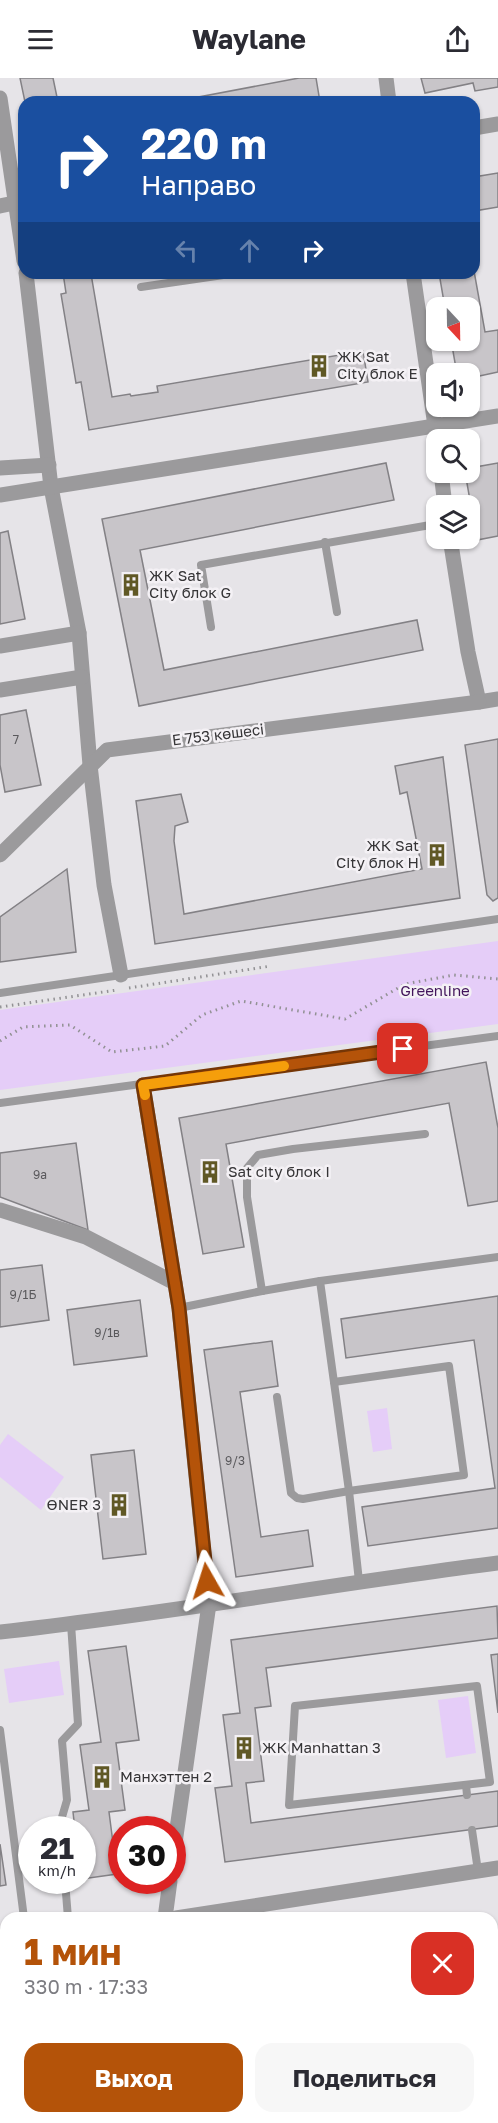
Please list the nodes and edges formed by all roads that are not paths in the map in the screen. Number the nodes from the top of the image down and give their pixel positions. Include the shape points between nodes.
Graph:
1 (386, 78) edge
2 (388, 96) edge
3 (0, 98) edge
4 (498, 124) edge
5 (480, 127) edge
6 (18, 192) edge
7 (18, 202) edge
8 (0, 206) edge
9 (27, 279) edge
10 (196, 279) edge
11 (414, 279) edge
12 (141, 287) dead end
13 (498, 416) edge
14 (436, 429) edge
15 (448, 429) edge
16 (426, 433) edge
17 (49, 465) junction
18 (0, 468) edge
19 (51, 487) junction
20 (0, 495) edge
21 (426, 526) edge
22 (325, 542) junction
23 (452, 549) edge
24 (337, 612) dead end
25 (211, 627) dead end
26 (79, 633) junction
27 (0, 646) edge
28 (82, 677) junction
29 (0, 690) edge
30 (498, 699) edge
31 (479, 702) junction
32 (90, 765) junction
33 (0, 855) edge
34 (498, 920) edge
35 (121, 975) junction
36 (0, 993) edge
37 (498, 1036) edge
38 (143, 1085) junction
39 (0, 1103) edge
40 (425, 1134) dead end
41 (0, 1210) edge
42 (498, 1257) edge
43 (320, 1281) junction
44 (175, 1283) junction
45 (262, 1290) junction
46 (179, 1308) junction
47 (334, 1382) junction
48 (277, 1396) dead end
49 (349, 1491) junction
50 (498, 1563) edge
51 (359, 1581) junction
52 (209, 1604) junction
53 (71, 1624) junction
54 (0, 1632) edge
55 (0, 1730) edge
56 (466, 1785) junction
57 (467, 1795) dead end
58 (62, 1816) edge
59 (179, 1816) edge
60 (472, 1830) dead end
61 (498, 1868) edge
62 (478, 1871) junction
63 (66, 1894) edge
64 (168, 1894) edge
65 (23, 1912) edge
66 (68, 1912) edge
67 (166, 1912) edge
68 (215, 1912) edge

1 - 2 street
3 - 6 street
4 - 5 street
7 - 8 street
9 - 17 street
10 - 12 lane
11 - 14 street
13 - 15 street
16 - 19 street
17 - 18 street
17 - 19 street
19 - 20 street
19 - 26 street
21 - 22 lane
22 - 24 lane
22 - 25 lane via 201,565
23 - 31 street
26 - 27 street
26 - 28 street
28 - 29 street
28 - 32 street
30 - 31 street, Е 753 көшесі
31 - 32 street, Е 753 көшесі via 107,750
32 - 33 street, Е 753 көшесі
32 - 35 street via 104,885
34 - 35 lane
35 - 36 lane
37 - 38 lane
38 - 39 lane
38 - 44 street
40 - 45 lane via 258,1155 247,1168 247,1197
41 - 44 street via 86,1237
42 - 43 lane
43 - 45 lane
43 - 47 lane
44 - 46 street
45 - 46 lane
46 - 52 street
47 - 49 lane
47 - 49 lane via 449,1366 464,1475
48 - 49 lane via 291,1493 303,1499
49 - 51 lane
50 - 51 street
51 - 52 street
52 - 53 street
52 - 59 street
53 - 54 street
53 - 58 lane via 78,1724 62,1741 67,1800
55 - 65 lane
56 - 56 lane via 490,1782 477,1686 295,1706 289,1805
56 - 57 lane
60 - 62 lane
61 - 62 street
62 - 68 street
63 - 66 lane
64 - 67 street

